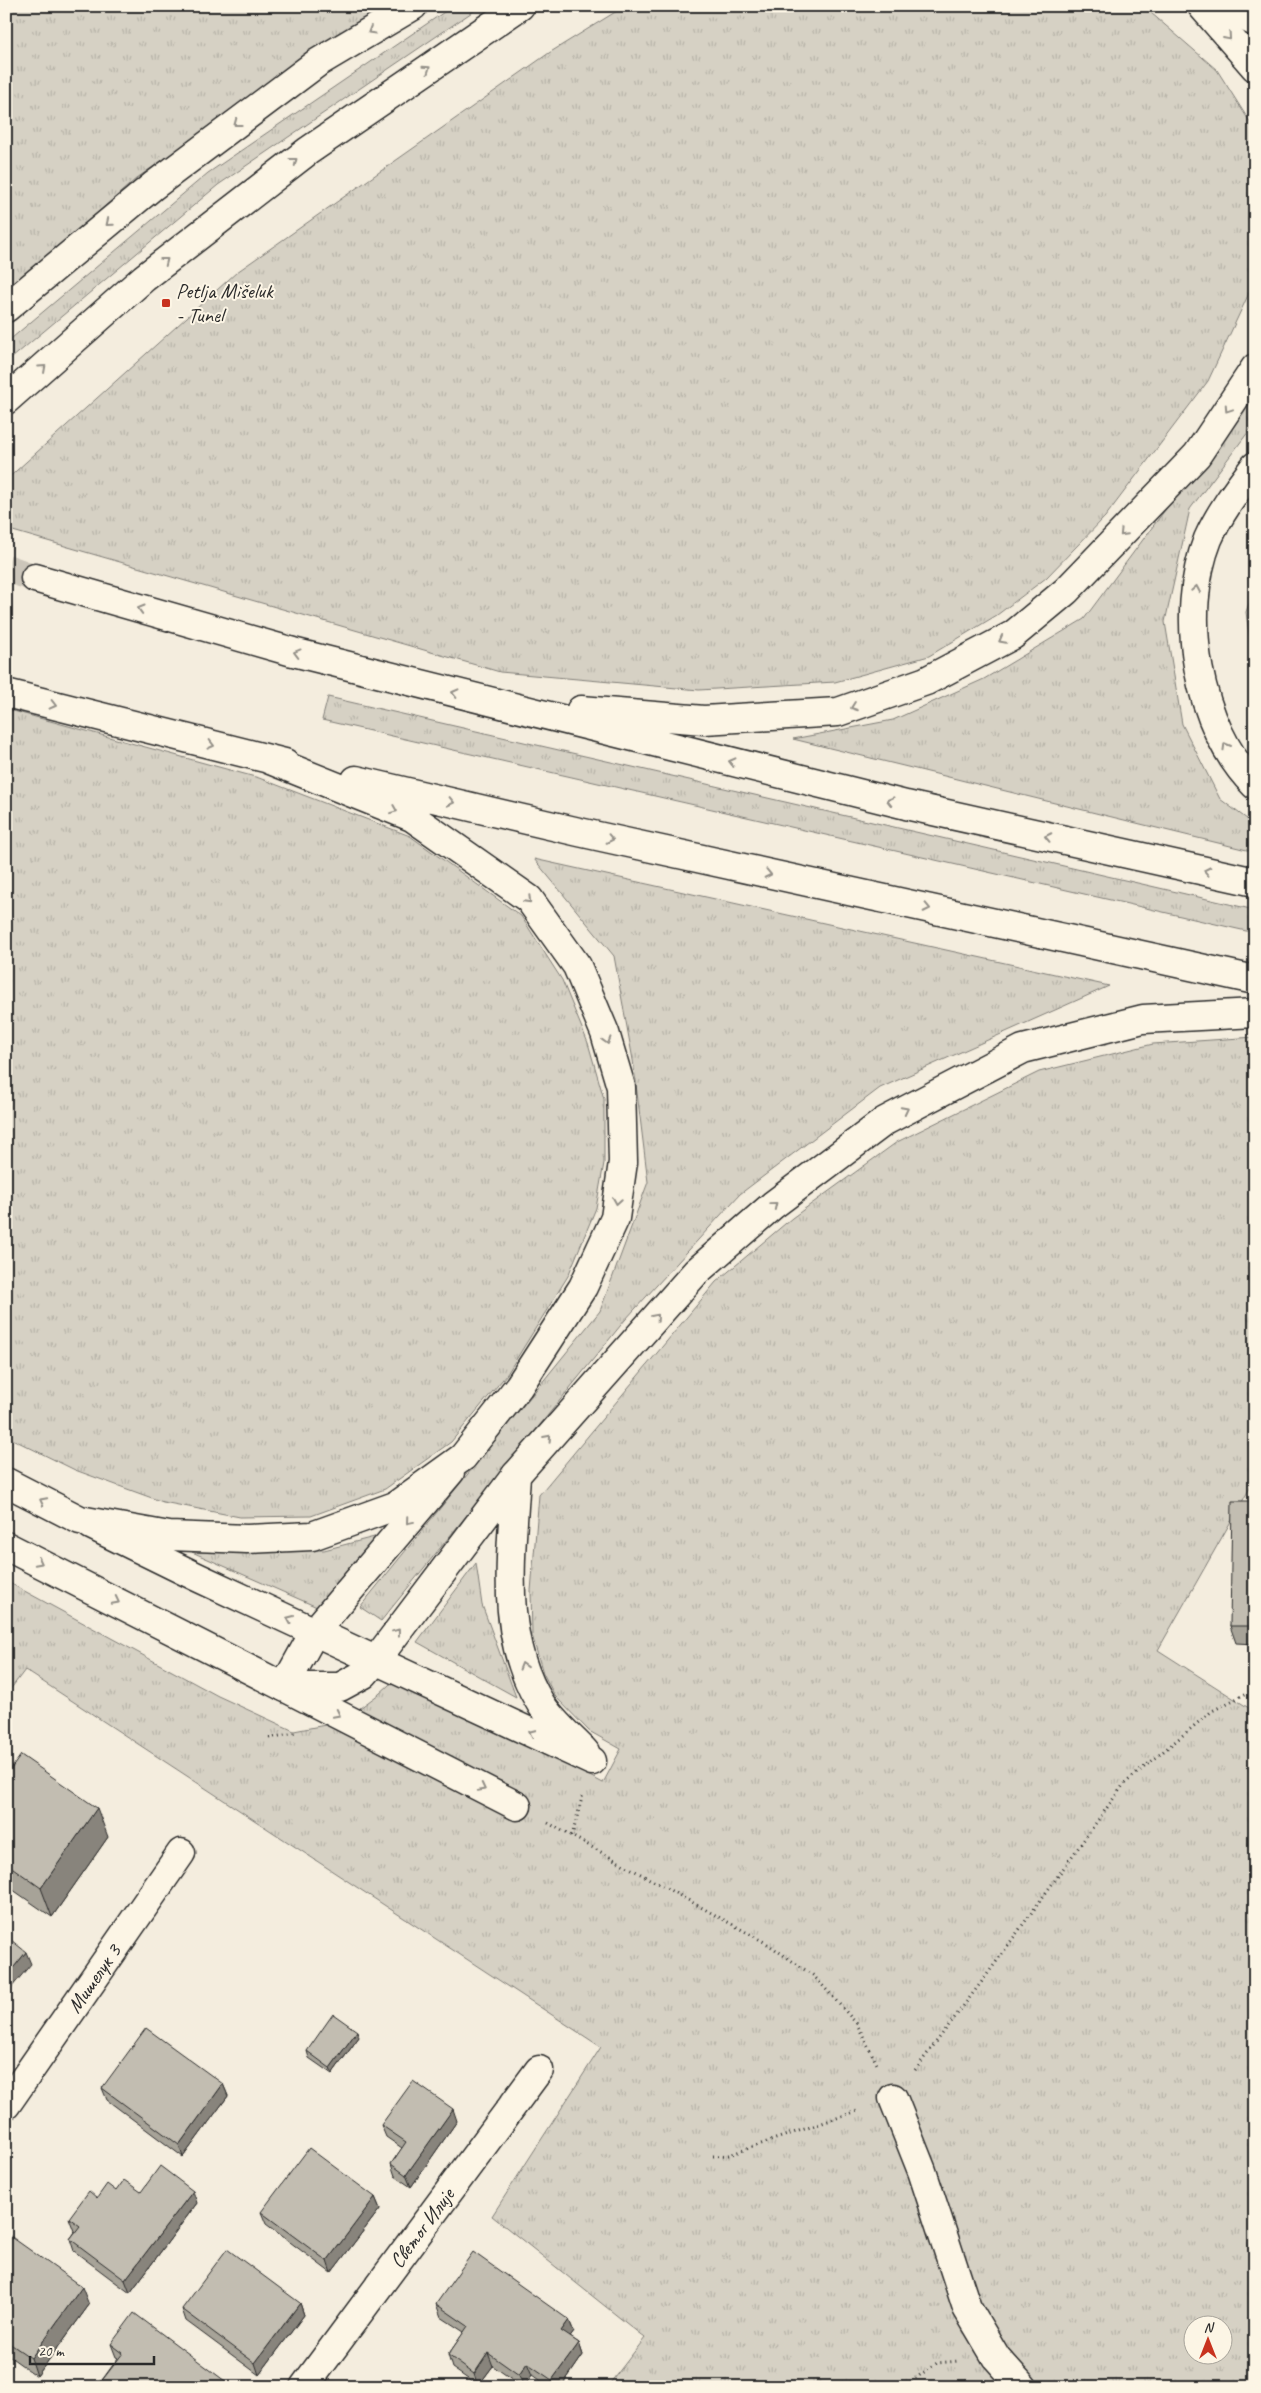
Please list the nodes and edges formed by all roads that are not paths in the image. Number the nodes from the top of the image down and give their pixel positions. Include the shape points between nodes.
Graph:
1 (413, 6) edge
2 (520, 6) edge
3 (1202, 6) edge
4 (1222, 6) edge
5 (1255, 22) edge
6 (1255, 67) edge
7 (6, 308) edge
8 (1255, 368) edge
9 (6, 400) edge
10 (1255, 466) edge
11 (35, 578) tunnel mouth
12 (6, 693) edge
13 (502, 704) junction
14 (268, 759) junction
15 (1255, 785) edge
16 (1255, 882) edge
17 (1255, 980) edge
18 (1255, 1013) edge
19 (463, 1457) junction
20 (516, 1475) junction
21 (6, 1482) edge
22 (80, 1520) junction
23 (6, 1546) edge
24 (315, 1631) junction
25 (376, 1660) junction
26 (284, 1687) junction
27 (517, 1806) road end
28 (181, 1853) dead end
29 (539, 2070) dead end
30 (893, 2098) road end
31 (6, 2105) edge
32 (304, 2387) edge
33 (1022, 2387) edge

1 -> 7 main road via 317,63 153,186
9 -> 2 main road via 144,278 308,151
3 -> 6 main road
4 - 5 main road
8 -> 13 main road via 1197,455 1066,591 1013,635 926,681 838,712 704,720
15 -> 10 main road via 1225,745 1209,708 1198,666 1194,631 1194,597 1208,541 1220,513
13 -> 11 main road via 293,652
12 -> 14 main road
16 -> 13 main road via 906,805
14 -> 17 main road via 579,832
14 -> 19 main road via 412,817 529,899 577,966 605,1032 621,1087 623,1162 614,1218 583,1287 519,1386
20 -> 18 main road via 696,1272 773,1205 884,1121 1023,1049 1143,1020
19 - 22 main road via 395,1506 312,1536 247,1539 169,1536
19 -> 24 main road
25 -> 20 main road
20 - 25 main road via 510,1591 516,1644 526,1678 542,1707 592,1761
22 -> 21 main road
24 -> 22 main road
23 -> 26 main road
24 - 25 main road
24 - 26 main road
25 - 26 main road via 364,1674 340,1687
26 -> 27 main road
28 - 31 main road, Мишелук 3
29 - 32 main road, Светог Илије
30 - 33 main road via 922,2171 967,2308 996,2356

